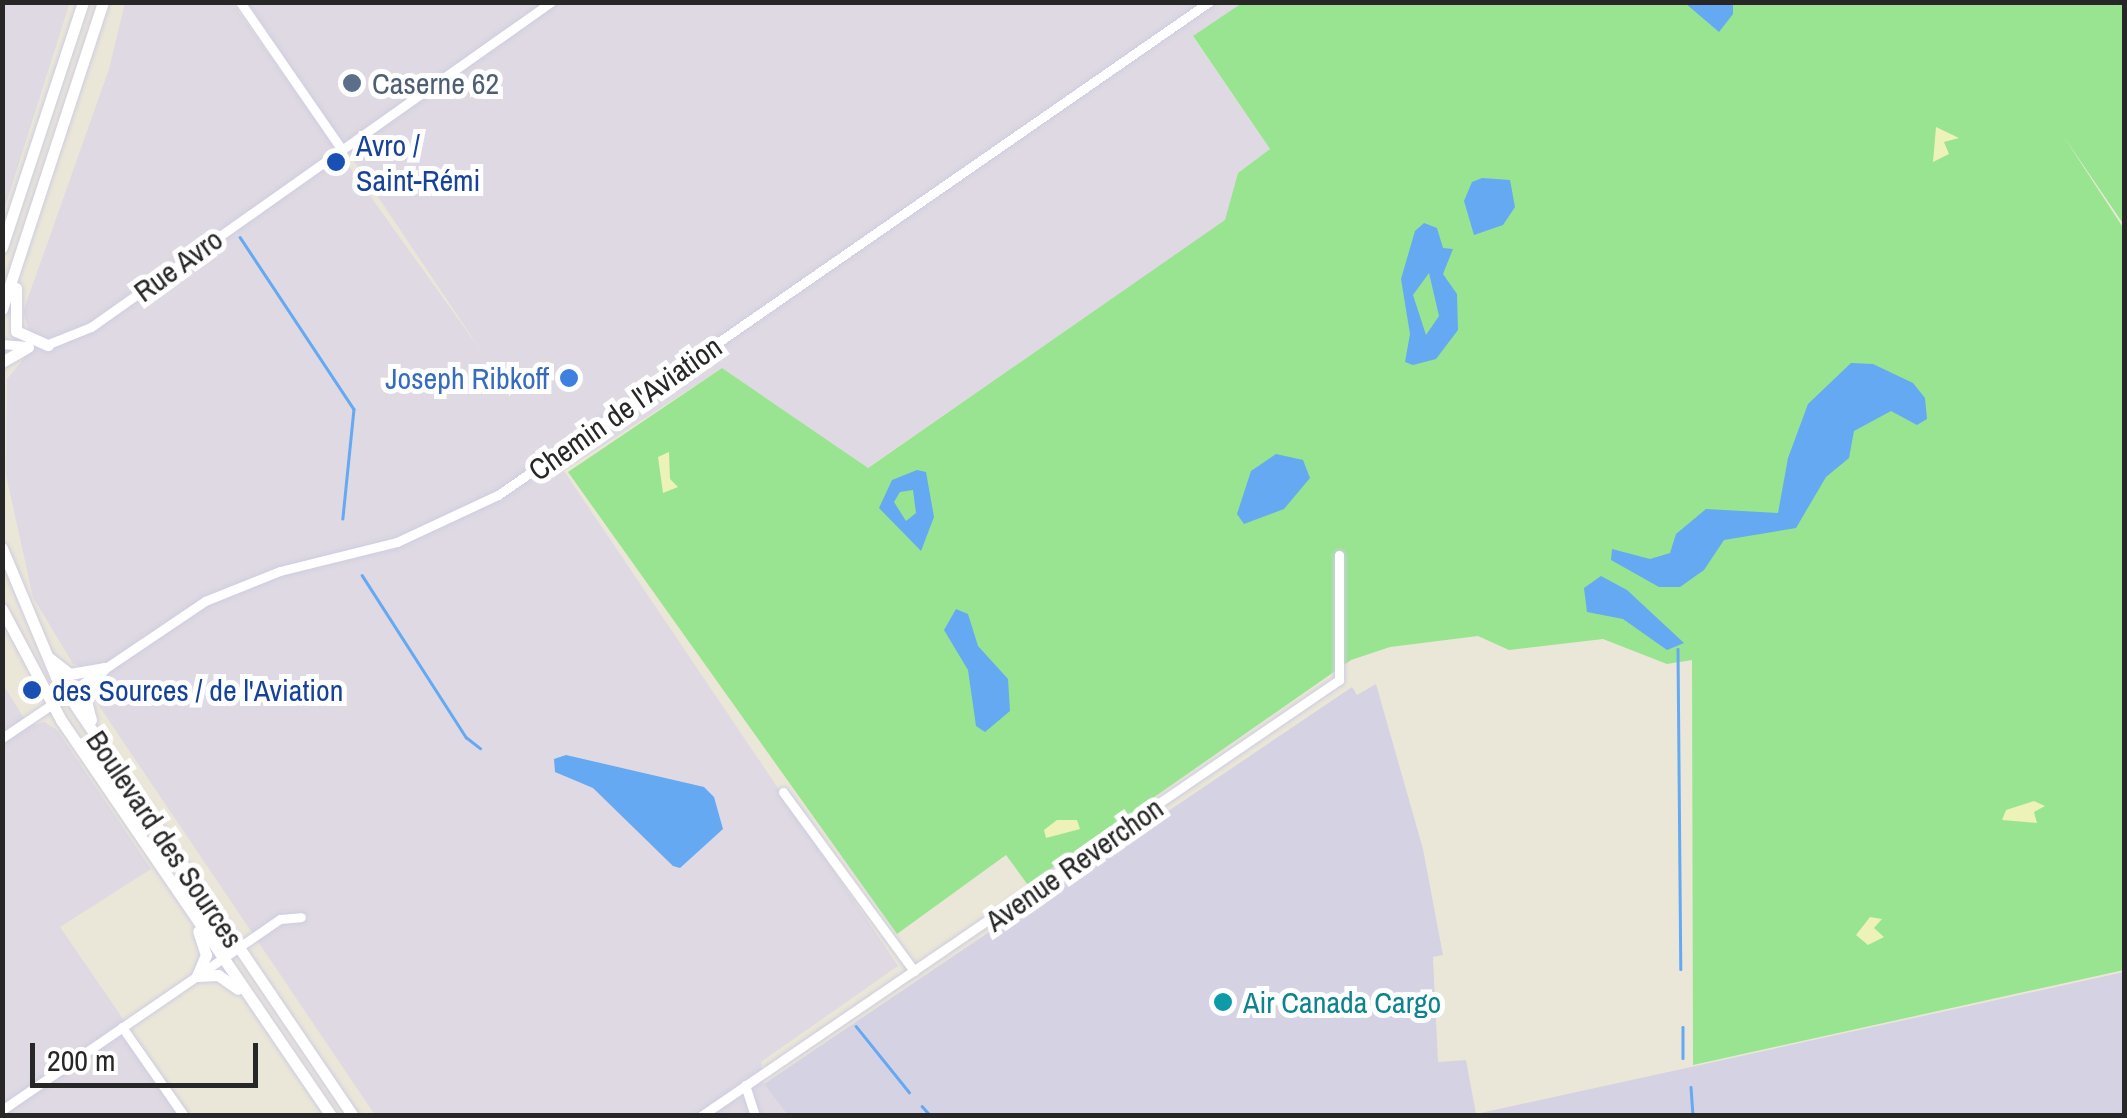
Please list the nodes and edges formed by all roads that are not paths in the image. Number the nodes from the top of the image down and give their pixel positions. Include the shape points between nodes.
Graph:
1 (83, 2) edge
2 (103, 2) edge
3 (240, 2) edge
4 (551, 2) edge
5 (1209, 2) edge
6 (342, 150) junction
7 (27, 236) junction
8 (2, 246) edge
9 (2, 309) edge
10 (2, 344) edge
11 (48, 345) junction
12 (28, 346) junction
13 (2, 362) edge
14 (2, 548) edge
15 (1339, 554) dead end
16 (2, 609) edge
17 (41, 651) junction
18 (104, 668) junction
19 (66, 693) junction
20 (52, 704) junction
21 (2, 738) edge
22 (99, 742) junction
23 (783, 792) dead end
24 (189, 909) junction
25 (300, 917) dead end
26 (238, 948) junction
27 (222, 959) junction
28 (914, 971) junction
29 (197, 976) junction
30 (252, 1001) junction
31 (122, 1028) junction
32 (745, 1085) junction
33 (2, 1110) edge
34 (184, 1116) edge
35 (330, 1116) edge
36 (353, 1116) edge
37 (701, 1116) edge
38 (754, 1116) edge

1 - 8 main road
2 - 7 main road
3 - 6 street
4 - 6 street, Rue Avro
5 - 18 street, Chemin de l'Aviation via 498,495 397,542 227,591
6 - 11 street, Rue Avro via 92,327
7 - 9 main road
7 - 11 main road via 12,319 22,336
10 - 12 street, Rue Avro
11 - 12 street, Rue Avro
12 - 13 main road
14 - 17 main road, Boulevard des Sources
15 - 28 street, Avenue Reverchon via 1339,680
16 - 20 main road, Boulevard des Sources
17 - 18 main road via 70,674
17 - 19 main road, Boulevard des Sources
18 - 19 street, Chemin de l'Aviation
18 - 22 main road via 84,696
19 - 20 street, Chemin de l'Aviation
19 - 22 main road, Boulevard des Sources
20 - 21 street, Chemin de l'Aviation
20 - 24 main road, Boulevard des Sources
22 - 26 main road, Boulevard des Sources
23 - 28 street
24 - 27 main road, Boulevard des Sources
24 - 29 main road via 206,955
25 - 26 street via 280,919
26 - 27 street
26 - 36 main road, Boulevard des Sources
27 - 29 street
27 - 30 main road, Boulevard des Sources
28 - 32 street, Avenue Reverchon
29 - 30 main road via 222,976
29 - 31 street
30 - 35 main road, Boulevard des Sources
31 - 33 street
31 - 34 street
32 - 37 street, Avenue Reverchon
32 - 38 street

